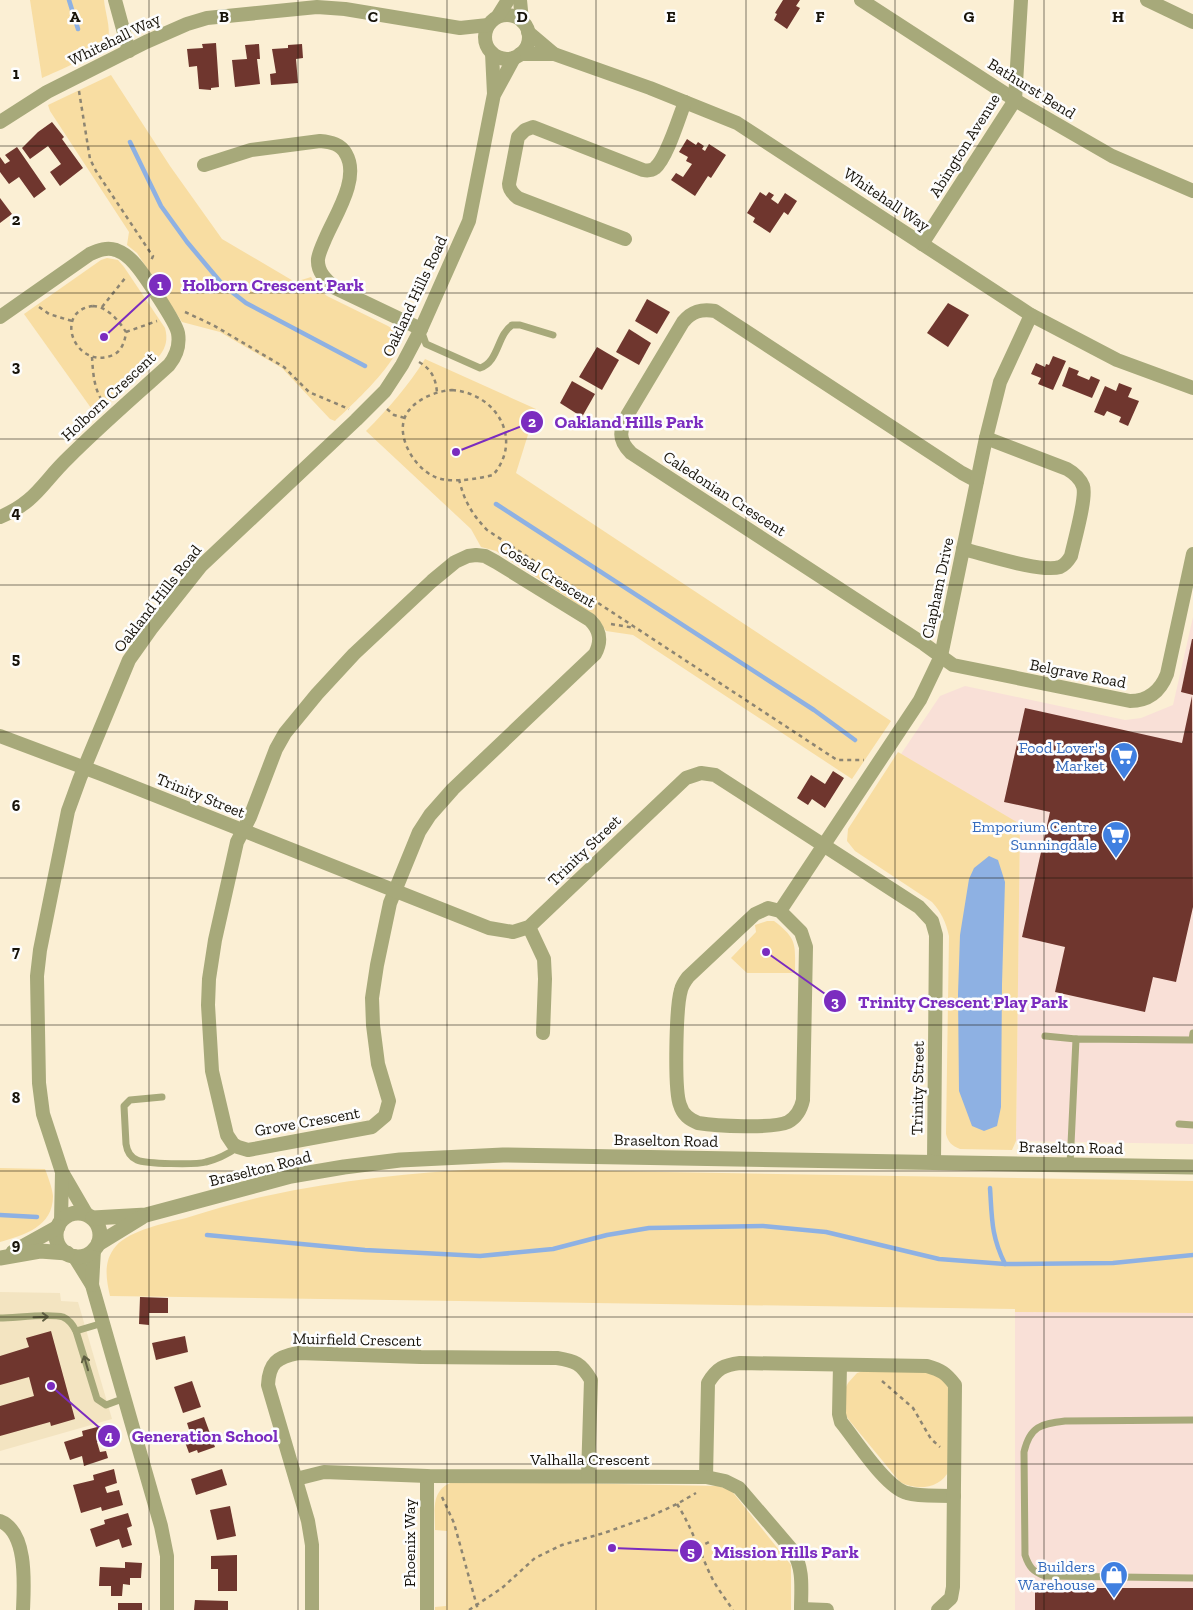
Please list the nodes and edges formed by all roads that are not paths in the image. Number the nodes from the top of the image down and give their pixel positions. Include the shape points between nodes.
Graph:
1 (115, 0) edge
2 (508, 0) edge
3 (520, 0) edge
4 (861, 0) edge
5 (1021, 0) edge
6 (1147, 0) edge
7 (493, 21) junction
8 (1193, 22) edge
9 (525, 26) junction
10 (460, 28) junction
11 (489, 48) junction
12 (129, 51) junction
13 (554, 54) junction
14 (517, 56) junction
15 (494, 94) junction
16 (1015, 100) junction
17 (686, 102) junction
18 (0, 122) edge
19 (204, 166) dead end
20 (1193, 191) edge
21 (625, 239) dead end
22 (922, 244) junction
23 (1031, 314) junction
24 (0, 317) edge
25 (421, 329) junction
26 (553, 335) dead end
27 (1193, 388) edge
28 (986, 438) junction
29 (977, 481) junction
30 (0, 517) edge
31 (963, 549) junction
32 (1193, 556) edge
33 (941, 656) junction
34 (0, 736) edge
35 (84, 767) junction
36 (243, 831) junction
37 (824, 845) junction
38 (395, 891) junction
39 (780, 911) junction
40 (529, 926) junction
41 (544, 1033) dead end
42 (1045, 1036) dead end
43 (1193, 1038) edge
44 (1076, 1039) junction
45 (162, 1097) dead end
46 (1180, 1124) dead end
47 (1193, 1125) edge
48 (238, 1147) junction
49 (934, 1162) junction
50 (1070, 1165) junction
51 (1193, 1167) edge
52 (62, 1172) junction
53 (146, 1215) junction
54 (90, 1216) junction
55 (59, 1224) junction
56 (96, 1247) junction
57 (70, 1255) junction
58 (1, 1257) edge
59 (92, 1286) junction
60 (0, 1318) edge
61 (103, 1324) junction
62 (76, 1331) junction
63 (840, 1365) junction
64 (126, 1398) junction
65 (1193, 1420) edge
66 (427, 1476) junction
67 (588, 1476) junction
68 (706, 1478) junction
69 (296, 1479) junction
70 (954, 1496) junction
71 (0, 1521) edge
72 (1193, 1578) edge
73 (23, 1610) edge
74 (167, 1610) edge
75 (312, 1610) edge
76 (427, 1610) edge
77 (801, 1610) edge
78 (828, 1610) edge
79 (938, 1610) edge

1 - 12 street
2 - 7 street
3 - 9 street
4 - 16 street, Bathurst Bend
5 - 16 street, Abington Avenue
6 - 8 street
7 - 9 street via 512,16
7 - 10 street, Whitehall Way
7 - 11 street via 485,32
9 - 13 street, Whitehall Way
9 - 14 street via 528,44
10 - 11 street, Whitehall Way
10 - 12 street, Whitehall Way via 317,7 207,18
11 - 14 street via 501,58
11 - 15 street, Oakland Hills Road
12 - 18 street, Whitehall Way via 47,92
13 - 14 street, Whitehall Way
13 - 17 street, Whitehall Way
14 - 15 street, Oakland Hills Road
15 - 25 street, Oakland Hills Road via 469,221
16 - 20 street, Bathurst Bend via 1112,156
16 - 22 street, Abington Avenue
17 - 21 street via 664,155 654,169 646,171 533,127 518,137 509,184 518,198
17 - 22 street, Whitehall Way via 737,123
19 - 25 street via 251,150 320,141 343,149 350,164 349,186 319,253 319,268 335,288
22 - 23 street, Whitehall Way
23 - 27 street, Whitehall Way via 1117,360
23 - 28 street, Clapham Drive via 1000,382
24 - 30 street, Holborn Crescent via 90,254 108,248 125,254 139,270 169,313 178,330 179,341 174,358 67,459 30,500
25 - 26 lane via 426,344 480,368 494,356 505,332 512,325
25 - 35 street, Oakland Hills Road via 385,391 201,566 151,629 129,660
28 - 29 street, Clapham Drive
28 - 31 street via 1075,474 1084,488 1082,506 1071,556 1060,567 1043,568
29 - 31 street, Clapham Drive
29 - 33 street, Caledonian Crescent via 715,311 698,310 683,322 628,414 620,434 631,452
31 - 33 street, Clapham Drive
32 - 33 street, Belgrave Road via 1164,682 1152,696 1140,701 1114,699 953,665
33 - 37 street, Clapham Drive via 920,700
34 - 35 street, Trinity Street
35 - 36 street, Trinity Street
35 - 52 street, Oakland Hills Road via 68,811 37,976 39,1082 43,1114
36 - 38 street, Trinity Street
36 - 38 street, Cossal Crescent via 276,749 317,694 354,654 455,562 468,556 485,556 590,620 598,630 598,648 441,801 419,832
36 - 48 street, Grove Crescent via 232,863 209,979 212,1071 227,1135
37 - 39 street, Clapham Drive
37 - 40 street, Trinity Street via 722,778 708,773 693,774
37 - 49 street, Trinity Street via 925,911 935,928
38 - 40 street, Trinity Street via 500,931 513,932
38 - 48 street, Grove Crescent via 372,998 378,1064 389,1101 385,1116 372,1127 248,1150
39 - 39 street via 768,908 755,914 683,984 678,1009 677,1093 688,1119 698,1123 775,1125 791,1120 802,1106 806,947 801,932
40 - 41 street via 544,959
42 - 44 lane
43 - 44 lane
44 - 50 lane
45 - 48 lane via 130,1100 124,1106 127,1150 134,1158 144,1162 204,1163 223,1157
46 - 47 lane
49 - 50 street, Braselton Road
49 - 53 street, Braselton Road via 503,1154 400,1160 291,1176
50 - 51 street, Braselton Road
52 - 54 street, Oakland Hills Road
52 - 55 street, Oakland Hills Road
53 - 54 street, Braselton Road
53 - 56 street, Braselton Road
54 - 55 street via 72,1213
54 - 56 street via 99,1228
55 - 57 street via 57,1241 60,1248
55 - 58 street
56 - 57 street via 86,1255
56 - 59 street
57 - 58 street via 40,1251
57 - 59 street
59 - 61 street
60 -> 62 lane via 62,1317 72,1322
61 - 62 lane
61 - 64 street
64 -> 62 lane via 106,1405 99,1402
63 - 68 street via 740,1363 726,1365 713,1374 708,1383
63 - 70 street via 839,1414 880,1472 907,1493
63 - 70 street via 927,1366 947,1374 955,1385
64 - 74 street via 167,1556
65 - 72 lane via 1045,1424 1033,1431 1027,1441 1024,1462 1025,1555 1037,1574
66 - 67 street, Valhalla Crescent
66 - 69 street, Valhalla Crescent via 324,1472
66 - 76 street, Phoenix Way
67 - 68 street, Valhalla Crescent
67 - 69 street, Muirfield Crescent via 592,1380 574,1361 557,1358 298,1353 278,1359 268,1375 274,1409
68 - 77 street, Valhalla Crescent via 725,1481 738,1488 793,1551 801,1574
69 - 75 street, Muirfield Crescent via 312,1545
70 - 79 street via 953,1587 951,1598
71 - 73 street via 15,1533 25,1569
77 - 78 street

